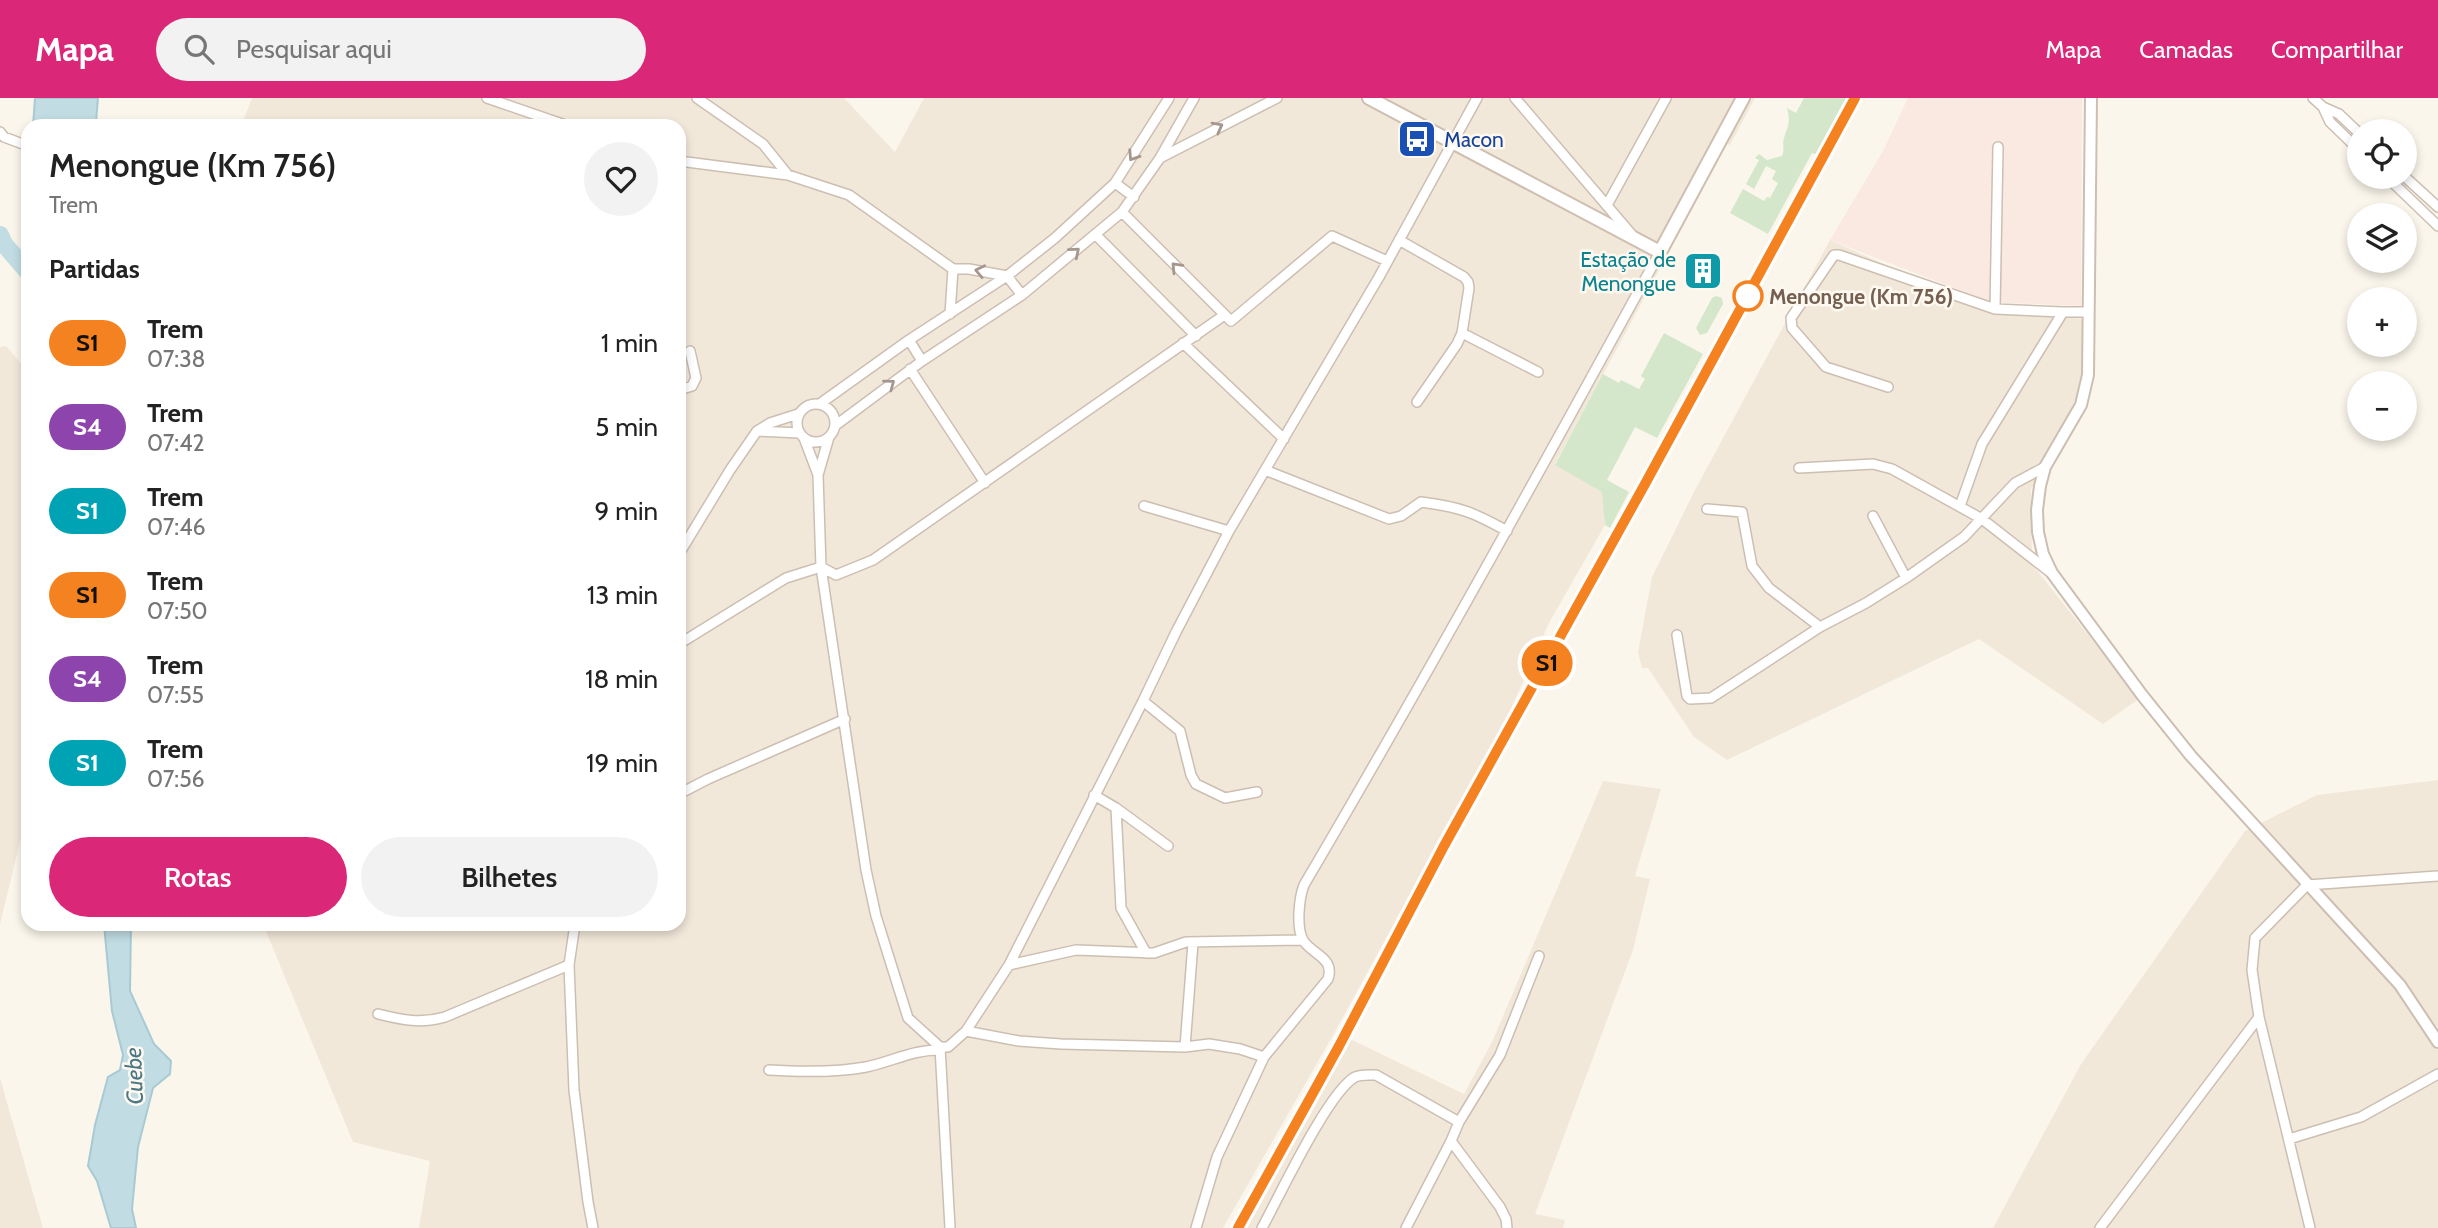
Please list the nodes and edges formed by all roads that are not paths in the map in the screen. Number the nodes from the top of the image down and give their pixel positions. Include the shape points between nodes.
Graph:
1 (487, 98) edge
2 (697, 98) edge
3 (1169, 98) edge
4 (1194, 98) edge
5 (1277, 98) edge
6 (1369, 98) edge
7 (1477, 98) edge
8 (1515, 98) edge
9 (1666, 98) edge
10 (1743, 98) edge
11 (2091, 98) edge
12 (2313, 98) edge
13 (2323, 107) junction
14 (548, 119) edge
15 (2347, 122) edge
16 (0, 132) edge
17 (2347, 138) edge
18 (21, 143) edge
19 (1454, 144) junction
20 (1998, 146) dead end
21 (1160, 158) junction
22 (686, 162) edge
23 (788, 175) junction
24 (1115, 183) junction
25 (2417, 188) edge
26 (2399, 189) edge
27 (1134, 197) junction
28 (1607, 205) junction
29 (2438, 207) edge
30 (1122, 212) junction
31 (2438, 226) edge
32 (1096, 234) junction
33 (1635, 239) junction
34 (1399, 240) junction
35 (1660, 252) junction
36 (1387, 261) junction
37 (953, 269) junction
38 (1007, 276) junction
39 (1022, 295) junction
40 (1995, 309) junction
41 (2063, 312) junction
42 (2088, 312) junction
43 (950, 314) junction
44 (1223, 316) junction
45 (1462, 333) junction
46 (1196, 335) junction
47 (909, 340) junction
48 (1184, 343) junction
49 (690, 351) dead end
50 (922, 361) junction
51 (910, 369) junction
52 (1538, 372) dead end
53 (1888, 387) dead end
54 (686, 388) edge
55 (1417, 402) dead end
56 (821, 403) junction
57 (798, 414) junction
58 (836, 425) junction
59 (757, 432) junction
60 (802, 436) junction
61 (829, 437) junction
62 (1284, 439) junction
63 (2045, 467) junction
64 (1798, 468) dead end
65 (1265, 470) junction
66 (818, 475) junction
67 (985, 483) junction
68 (1144, 506) dead end
69 (1960, 506) junction
70 (1707, 509) dead end
71 (1872, 516) dead end
72 (1982, 519) junction
73 (1229, 531) junction
74 (1507, 531) junction
75 (686, 542) edge
76 (821, 567) junction
77 (2052, 573) junction
78 (1906, 578) junction
79 (1820, 627) junction
80 (1677, 635) dead end
81 (686, 640) edge
82 (1143, 701) junction
83 (845, 719) junction
84 (686, 790) edge
85 (1257, 792) dead end
86 (1094, 795) junction
87 (1116, 808) junction
88 (1168, 846) dead end
89 (2438, 876) edge
90 (2307, 884) junction
91 (574, 931) edge
92 (1303, 940) junction
93 (1193, 943) junction
94 (1146, 953) junction
95 (1539, 956) dead end
96 (569, 965) junction
97 (1009, 965) junction
98 (378, 1014) dead end
99 (2259, 1017) junction
100 (966, 1031) junction
101 (2438, 1042) edge
102 (1185, 1047) junction
103 (940, 1049) junction
104 (1264, 1057) junction
105 (769, 1070) dead end
106 (2438, 1074) edge
107 (1459, 1122) junction
108 (2289, 1139) junction
109 (1451, 1141) junction
110 (593, 1228) edge
111 (950, 1228) edge
112 (1196, 1228) edge
113 (1262, 1228) edge
114 (1406, 1228) edge
115 (1507, 1228) edge
116 (2099, 1228) edge
117 (2310, 1228) edge

1 - 14 street
2 - 23 street via 763,144
3 -> 24 street
4 - 21 street
21 -> 5 street
6 - 19 main road
7 - 19 street
8 - 28 street
9 - 28 street
10 - 35 main road
11 - 42 street
12 - 13 street
13 - 15 street
13 - 17 street via 2330,122
16 - 18 street
19 - 33 main road
19 - 34 street
20 - 40 street
21 - 27 street
22 - 23 street
23 - 37 street via 849,195
24 - 27 street
24 - 38 street
25 - 29 street
26 - 31 street
27 - 30 street
28 - 33 street
30 - 32 street
44 -> 30 street
39 -> 32 street
32 - 46 street
33 - 35 main road
34 - 36 street
34 - 45 street via 1468,282
35 - 74 street
36 - 44 street via 1332,236 1231,321
36 - 62 street
38 -> 37 street
37 - 43 street
38 - 39 street
38 - 43 street
39 - 50 street
40 - 41 street
40 - 53 street via 1839,255 1830,257 1791,318 1792,328 1830,369
41 - 42 street
41 - 69 street via 1982,444
42 - 63 street via 2085,396
43 - 47 street
44 - 46 street
45 - 52 street
45 - 55 street
46 - 48 street
47 - 50 street
47 - 56 street
48 - 62 street
48 - 67 street
49 - 54 street via 696,378
50 - 51 street
58 -> 51 street
51 - 67 street
56 - 57 street via 808,405
56 - 58 street via 832,412
57 - 59 street
57 - 60 street
58 - 61 street
59 - 60 street
59 - 75 street
60 - 61 street via 817,442
60 - 66 street
61 - 66 street
62 - 65 street
63 - 72 street via 2015,484
63 - 77 street via 2038,522 2043,554
64 - 69 street via 1882,466
65 - 73 street
65 - 74 street via 1389,519 1421,502 1464,509
66 - 76 street
67 - 76 street via 873,560 836,575
68 - 73 street
69 - 72 street
70 - 79 street via 1742,512 1752,566 1769,588
71 - 78 street
72 - 77 street
72 - 78 street
73 - 82 street
74 - 92 street via 1304,885 1299,912
76 - 81 street via 786,578
76 - 83 street
77 - 90 street via 2190,756
78 - 79 street
79 - 80 street via 1706,699 1687,696
82 - 85 street via 1180,731 1196,784 1225,798
82 - 86 street
83 - 84 street
83 - 103 street via 866,870 880,929 908,1018
86 - 87 street
86 - 97 street
87 - 88 street
87 - 94 street via 1121,908
89 - 90 street
90 - 99 street via 2255,938 2252,970
90 - 101 street via 2400,985
91 - 96 street
92 - 93 street
92 - 104 street via 1327,962 1328,979
93 - 94 street
93 - 102 street
94 - 97 street via 1076,950
95 - 107 street via 1500,1055
96 - 98 street via 429,1022
96 - 110 street via 574,1090
97 - 100 street
99 - 108 street
99 - 116 street
100 - 102 street via 1019,1041
100 - 103 street
102 - 104 street via 1209,1044
103 - 105 street via 867,1067
103 - 111 street
104 - 112 street via 1217,1157
106 - 108 street via 2361,1116
107 - 109 street
107 - 113 street via 1376,1075 1353,1078 1325,1111
108 - 117 street
109 - 114 street
109 - 115 street via 1500,1208

